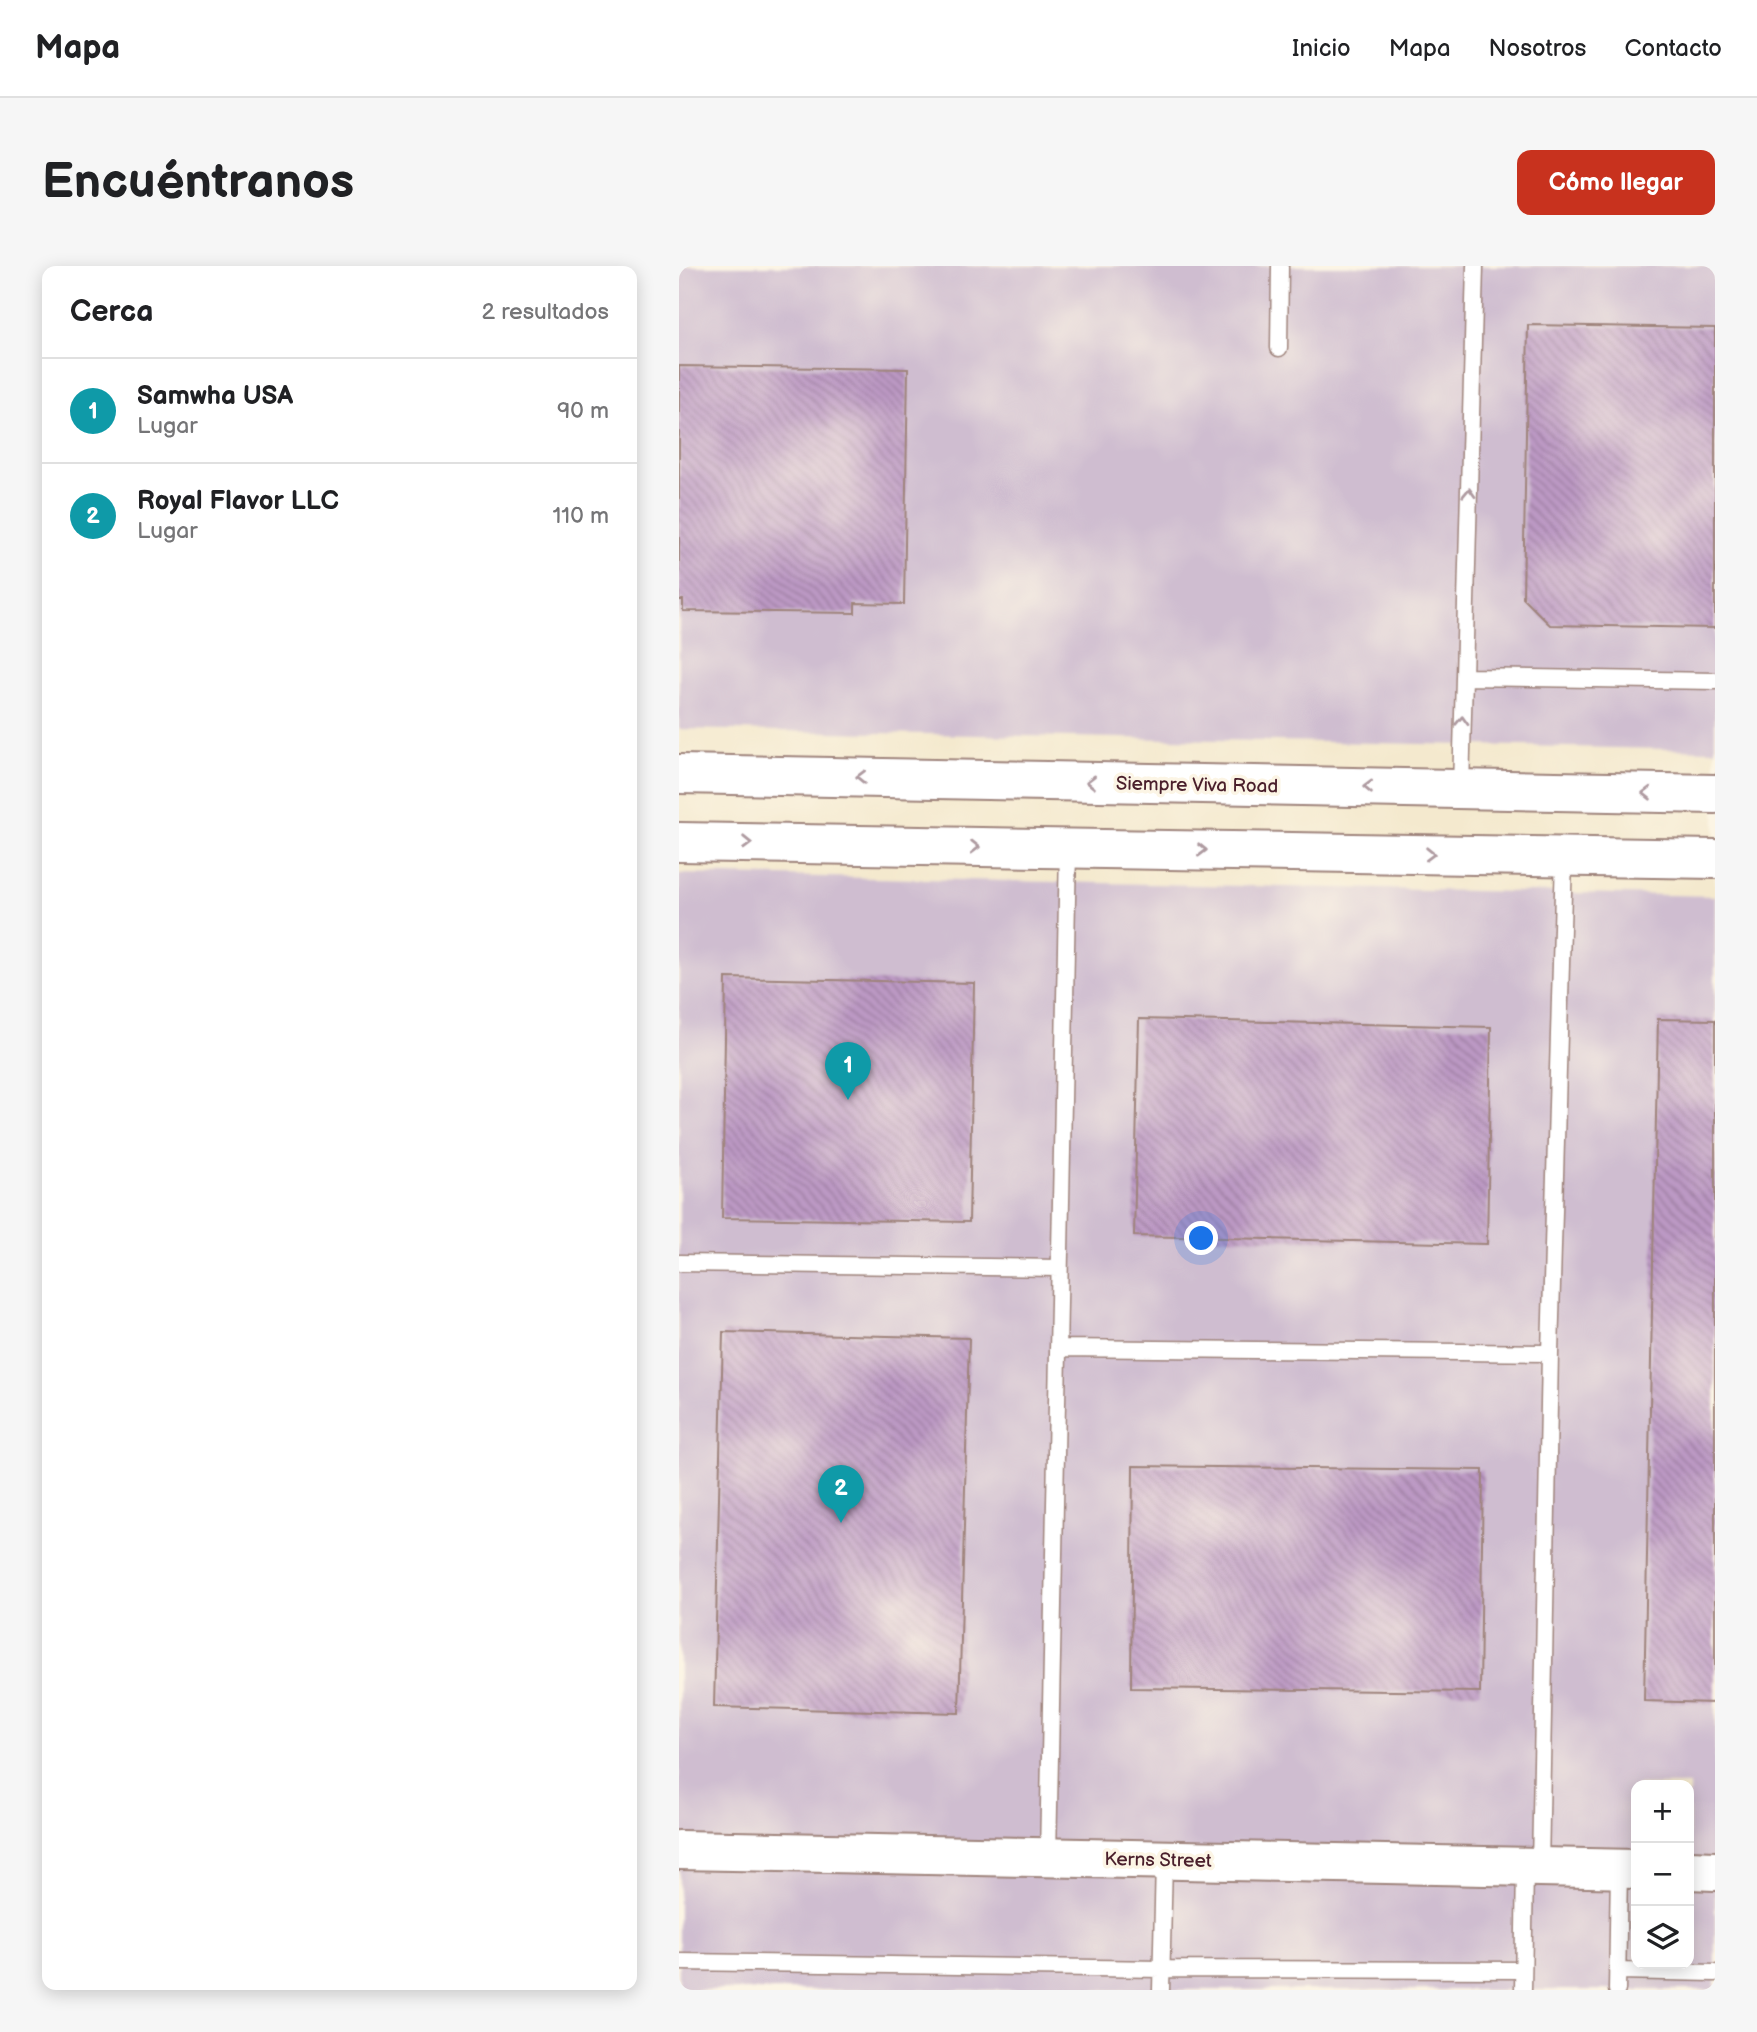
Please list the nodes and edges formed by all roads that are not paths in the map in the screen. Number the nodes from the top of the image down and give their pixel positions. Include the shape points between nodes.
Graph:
1 (1280, 266) edge
2 (1475, 266) edge
3 (1279, 348) dead end
4 (1464, 677) junction
5 (1715, 681) edge
6 (679, 774) edge
7 (1461, 789) junction
8 (1715, 794) edge
9 (679, 842) edge
10 (1068, 848) junction
11 (1564, 857) junction
12 (1715, 859) edge
13 (679, 1263) edge
14 (1059, 1268) junction
15 (1058, 1348) junction
16 (1550, 1353) junction
17 (679, 1850) edge
18 (1048, 1857) junction
19 (1164, 1860) junction
20 (1532, 1867) junction
21 (1628, 1869) edge
22 (1694, 1870) edge
23 (1715, 1871) edge
24 (679, 1962) edge
25 (1162, 1969) junction
26 (1523, 1970) junction
27 (1617, 1971) junction
28 (1715, 1973) edge
29 (1161, 1990) edge
30 (1523, 1990) edge
31 (1617, 1990) edge

1 - 3 lane
4 -> 2 lane
4 - 5 lane
7 -> 4 lane
7 -> 6 main road, Siempre Viva Road
8 -> 7 main road, Siempre Viva Road
9 -> 10 main road
10 -> 11 main road
10 - 14 lane
11 - 12 main road
11 - 16 lane
13 - 14 lane
14 - 15 lane
15 - 16 lane
15 - 18 lane
16 - 20 lane
17 - 18 main road, Kerns Street
18 - 19 main road, Kerns Street
19 - 20 main road, Kerns Street
19 - 25 lane
20 - 21 main road, Kerns Street
20 - 26 lane
21 - 27 lane
22 - 23 main road
24 - 25 lane
25 - 26 lane
25 - 29 lane
26 - 30 lane
27 - 28 lane
27 - 31 lane

